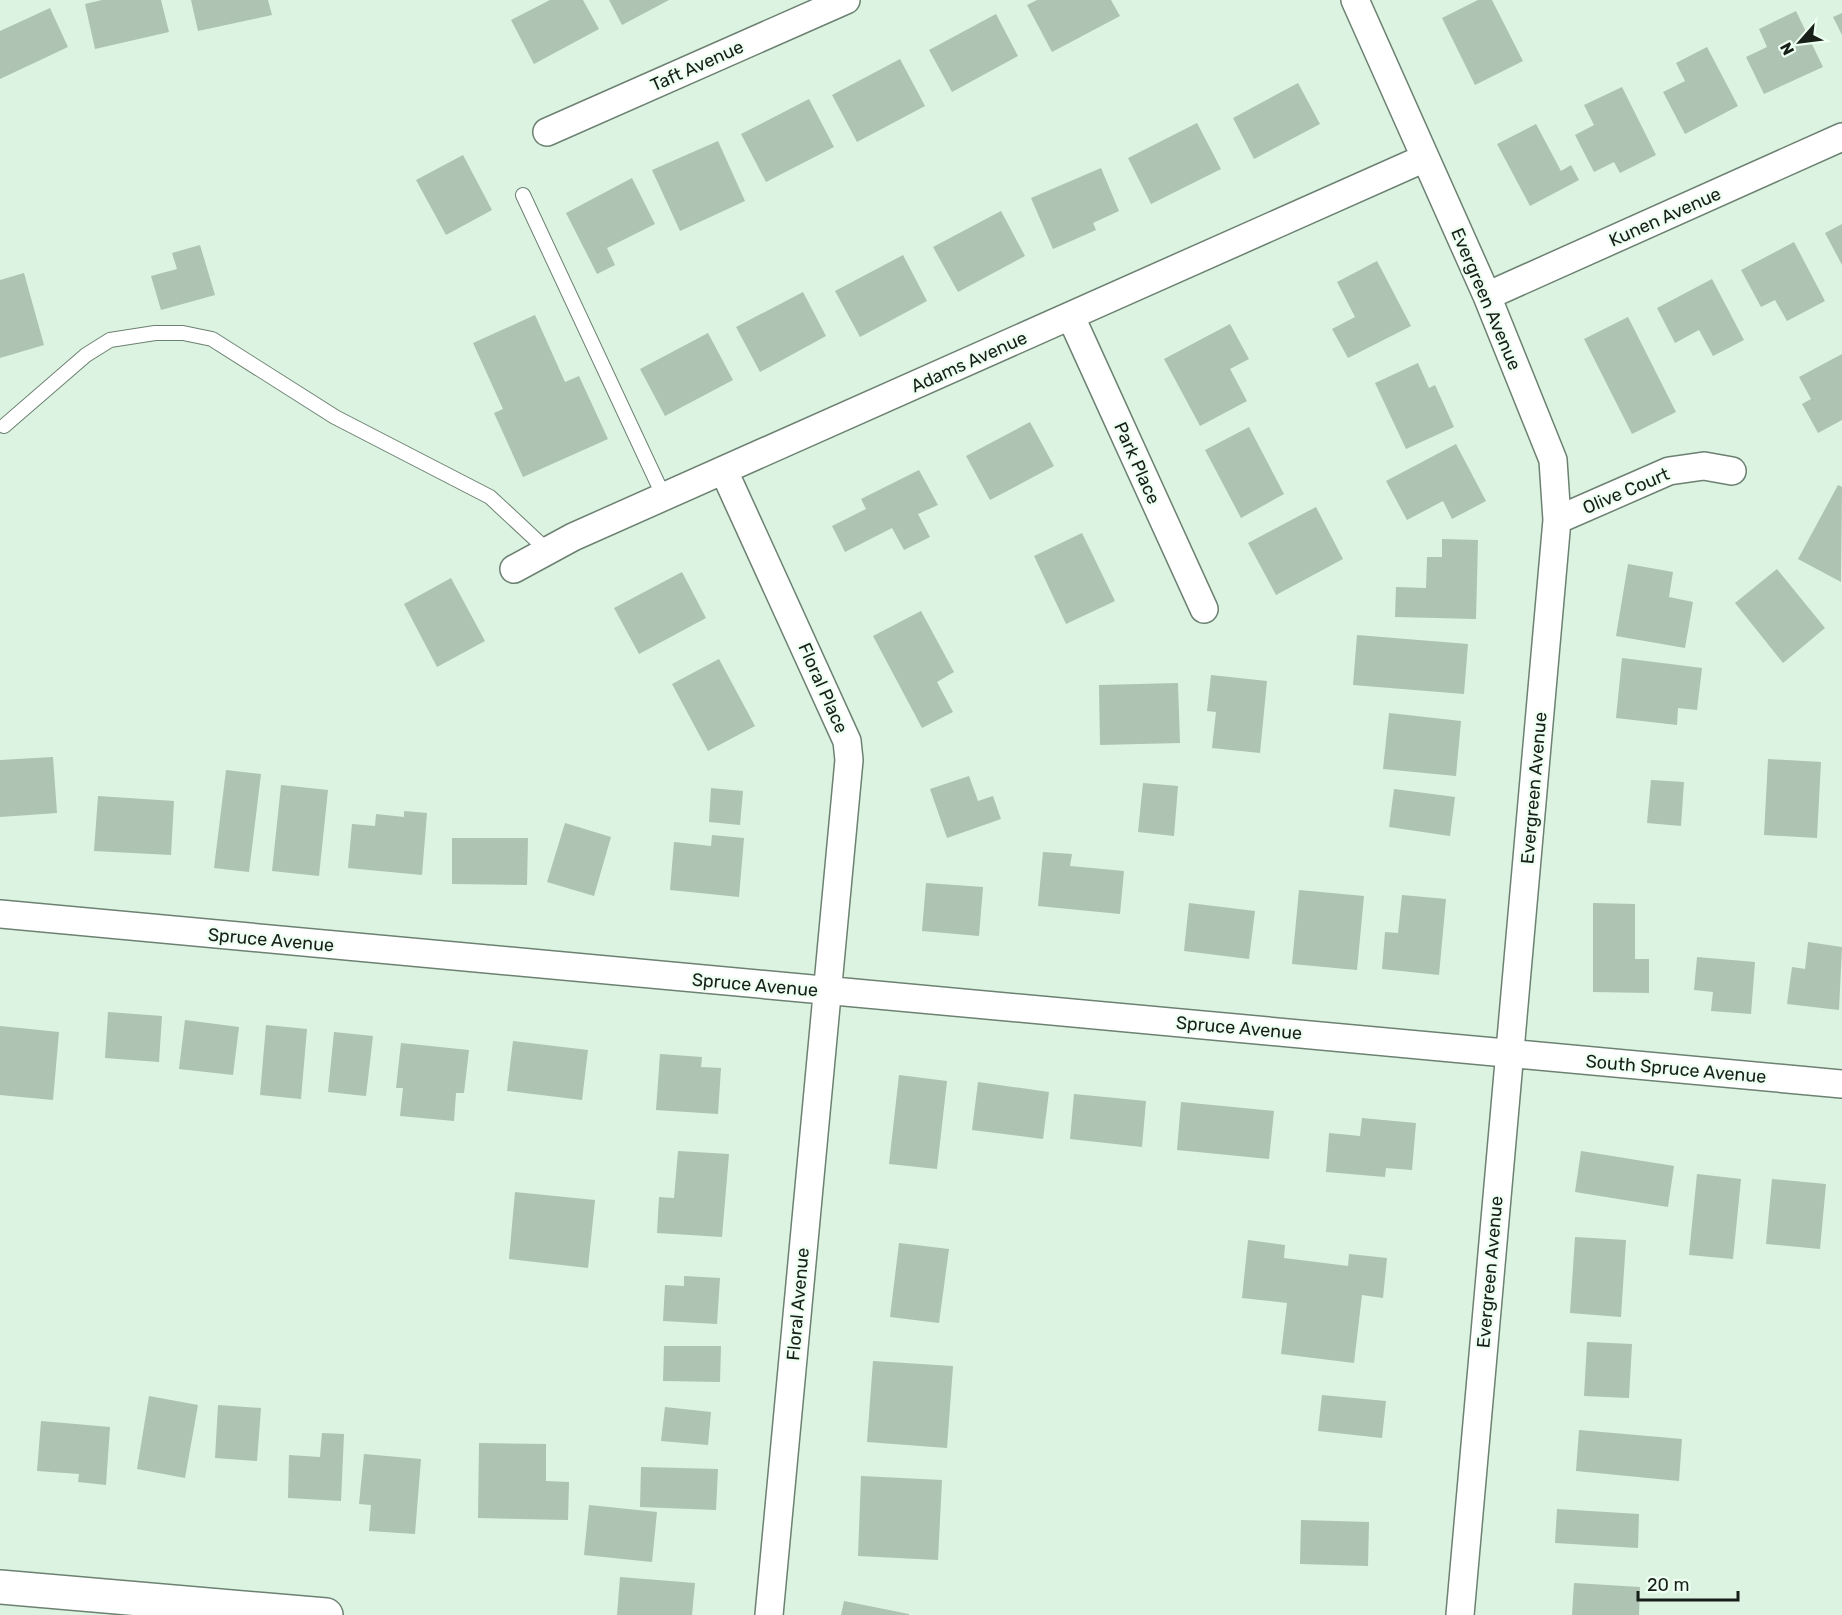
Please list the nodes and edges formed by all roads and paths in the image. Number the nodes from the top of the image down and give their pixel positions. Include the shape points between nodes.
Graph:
1 (846, 0) edge
2 (1355, 0) edge
3 (547, 132) dead end
4 (1842, 137) edge
5 (1425, 158) junction
6 (523, 195) dead end
7 (1487, 296) junction
8 (1071, 317) junction
9 (4, 426) dead end
10 (724, 471) junction
11 (1732, 471) dead end
12 (664, 497) junction
13 (1557, 520) junction
14 (548, 551) junction
15 (514, 569) dead end
16 (1204, 609) dead end
17 (0, 914) edge
18 (827, 992) junction
19 (1510, 1053) junction
20 (1842, 1084) edge
21 (0, 1587) edge
22 (326, 1615) edge
23 (769, 1615) edge
24 (1460, 1615) edge

1 - 3 street, Taft Avenue
2 - 5 street, Evergreen Avenue
4 - 7 street, Kunen Avenue
5 - 7 street, Evergreen Avenue
5 - 8 street, Adams Avenue
6 - 12 lane
7 - 13 street, Evergreen Avenue via 1553,460
8 - 10 street, Adams Avenue
8 - 16 street, Park Place
9 - 14 lane via 86,355 110,340 155,333 212,339 335,417 490,497
10 - 12 street, Adams Avenue
10 - 18 street, Floral Place via 847,741 849,760
11 - 13 street, Olive Court via 1704,466 1669,471
12 - 14 street, Adams Avenue
13 - 19 street, Evergreen Avenue
14 - 15 street, Adams Avenue
17 - 18 street, Spruce Avenue
18 - 19 street, Spruce Avenue
18 - 23 street, Floral Avenue
19 - 20 street, South Spruce Avenue
19 - 24 street, Evergreen Avenue
21 - 22 street

